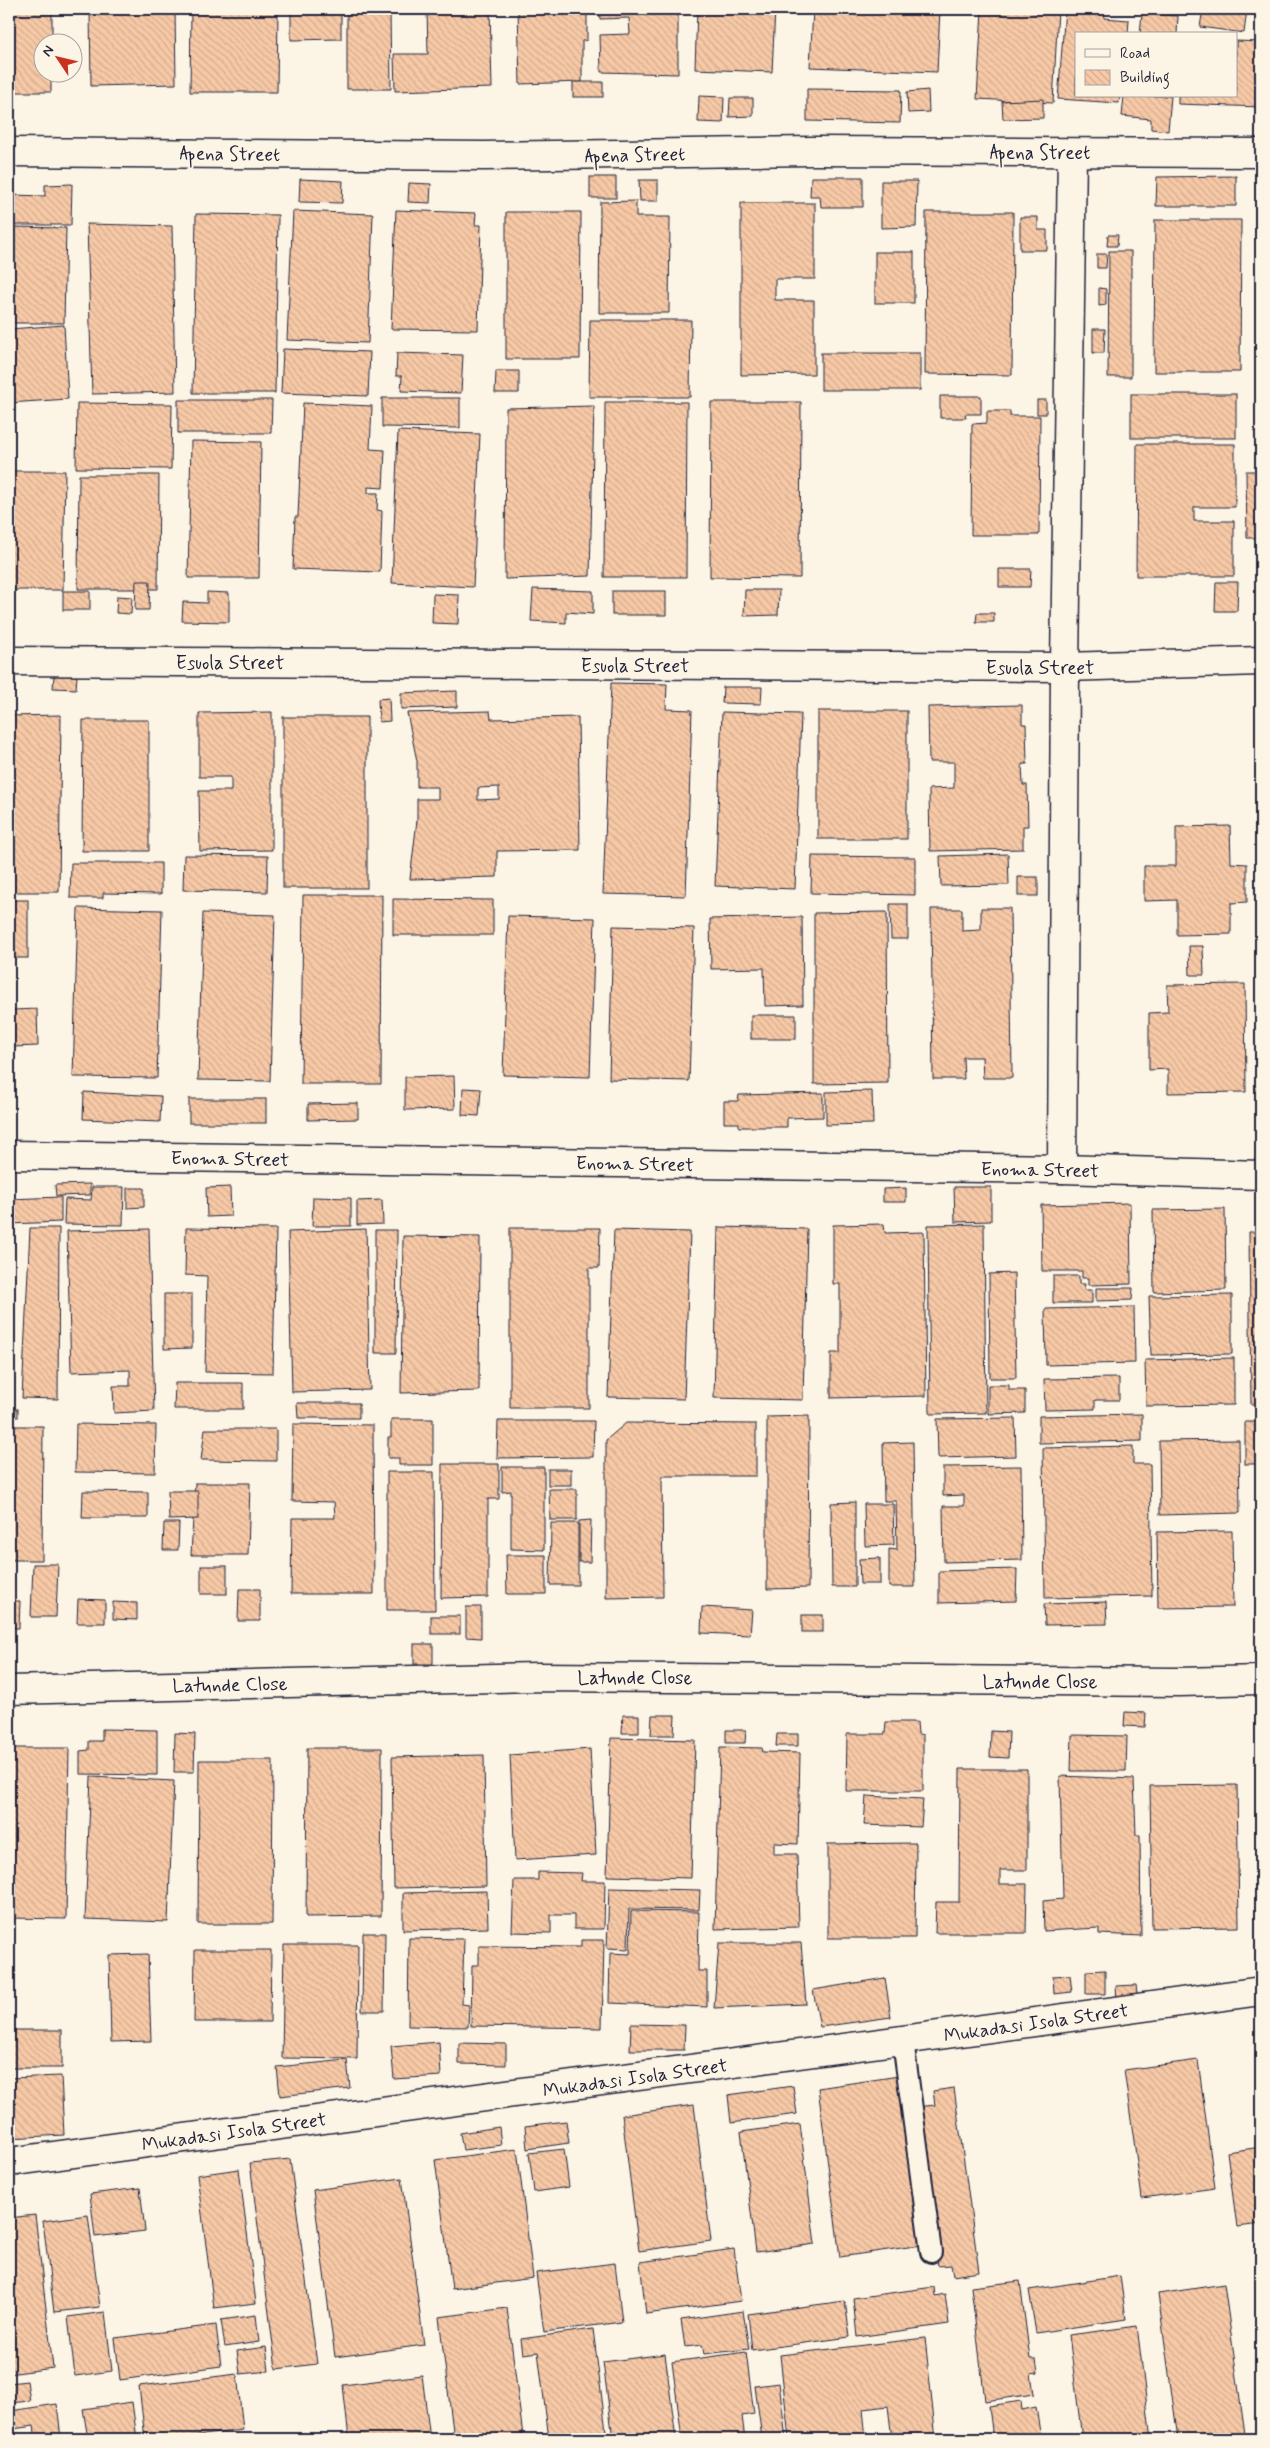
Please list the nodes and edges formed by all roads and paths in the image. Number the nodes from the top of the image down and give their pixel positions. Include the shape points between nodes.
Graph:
1 (9, 152) edge
2 (1072, 153) junction
3 (1261, 153) edge
4 (9, 661) edge
5 (1261, 661) edge
6 (1064, 667) junction
7 (9, 1155) edge
8 (1062, 1169) junction
9 (1261, 1175) edge
10 (1261, 1680) edge
11 (9, 1690) edge
12 (1261, 1991) edge
13 (902, 2041) junction
14 (9, 2162) edge
15 (930, 2252) dead end

1 - 2 street, Apena Street via 484,156 813,151
2 - 3 street, Apena Street
2 - 6 street
4 - 6 street, Esuola Street
5 - 6 street, Esuola Street
6 - 8 street
7 - 8 street, Enoma Street
8 - 9 street, Enoma Street
10 - 11 street, Latunde Close via 537,1677
12 - 13 street, Mukadasi Isola Street
13 - 14 street, Mukadasi Isola Street
13 - 15 lane

